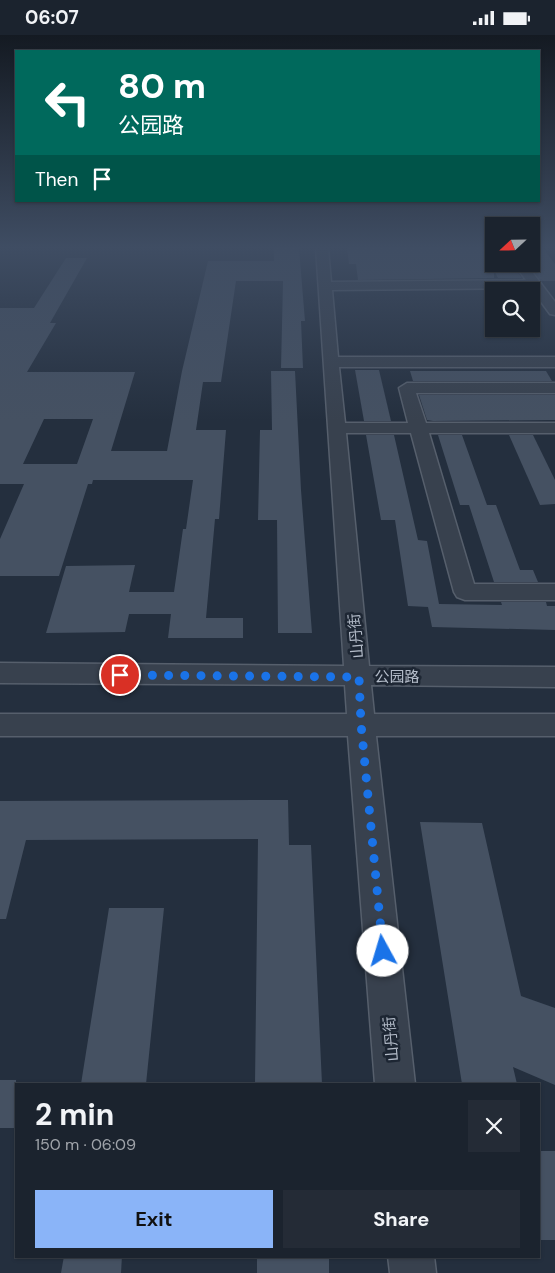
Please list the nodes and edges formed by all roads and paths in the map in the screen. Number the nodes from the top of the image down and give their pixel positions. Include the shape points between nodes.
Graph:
1 (328, 306) edge
2 (332, 362) junction
3 (555, 362) edge
4 (555, 388) edge
5 (338, 428) junction
6 (418, 428) junction
7 (555, 428) edge
8 (555, 592) edge
9 (0, 673) edge
10 (359, 677) junction
11 (555, 677) edge
12 (361, 724) junction
13 (0, 725) edge
14 (555, 725) edge
15 (395, 1083) edge
16 (411, 1258) edge
17 (413, 1273) edge

1 - 2 street, 山丹街
2 - 3 street
2 - 5 street, 山丹街
4 - 6 street via 407,388
5 - 6 street
5 - 10 street, 山丹街
6 - 7 street
6 - 8 street via 465,592
9 - 10 street, 公园路
10 - 11 street, 公园路
10 - 12 street, 山丹街
12 - 13 street
12 - 14 street
12 - 15 street, 山丹街
16 - 17 street

